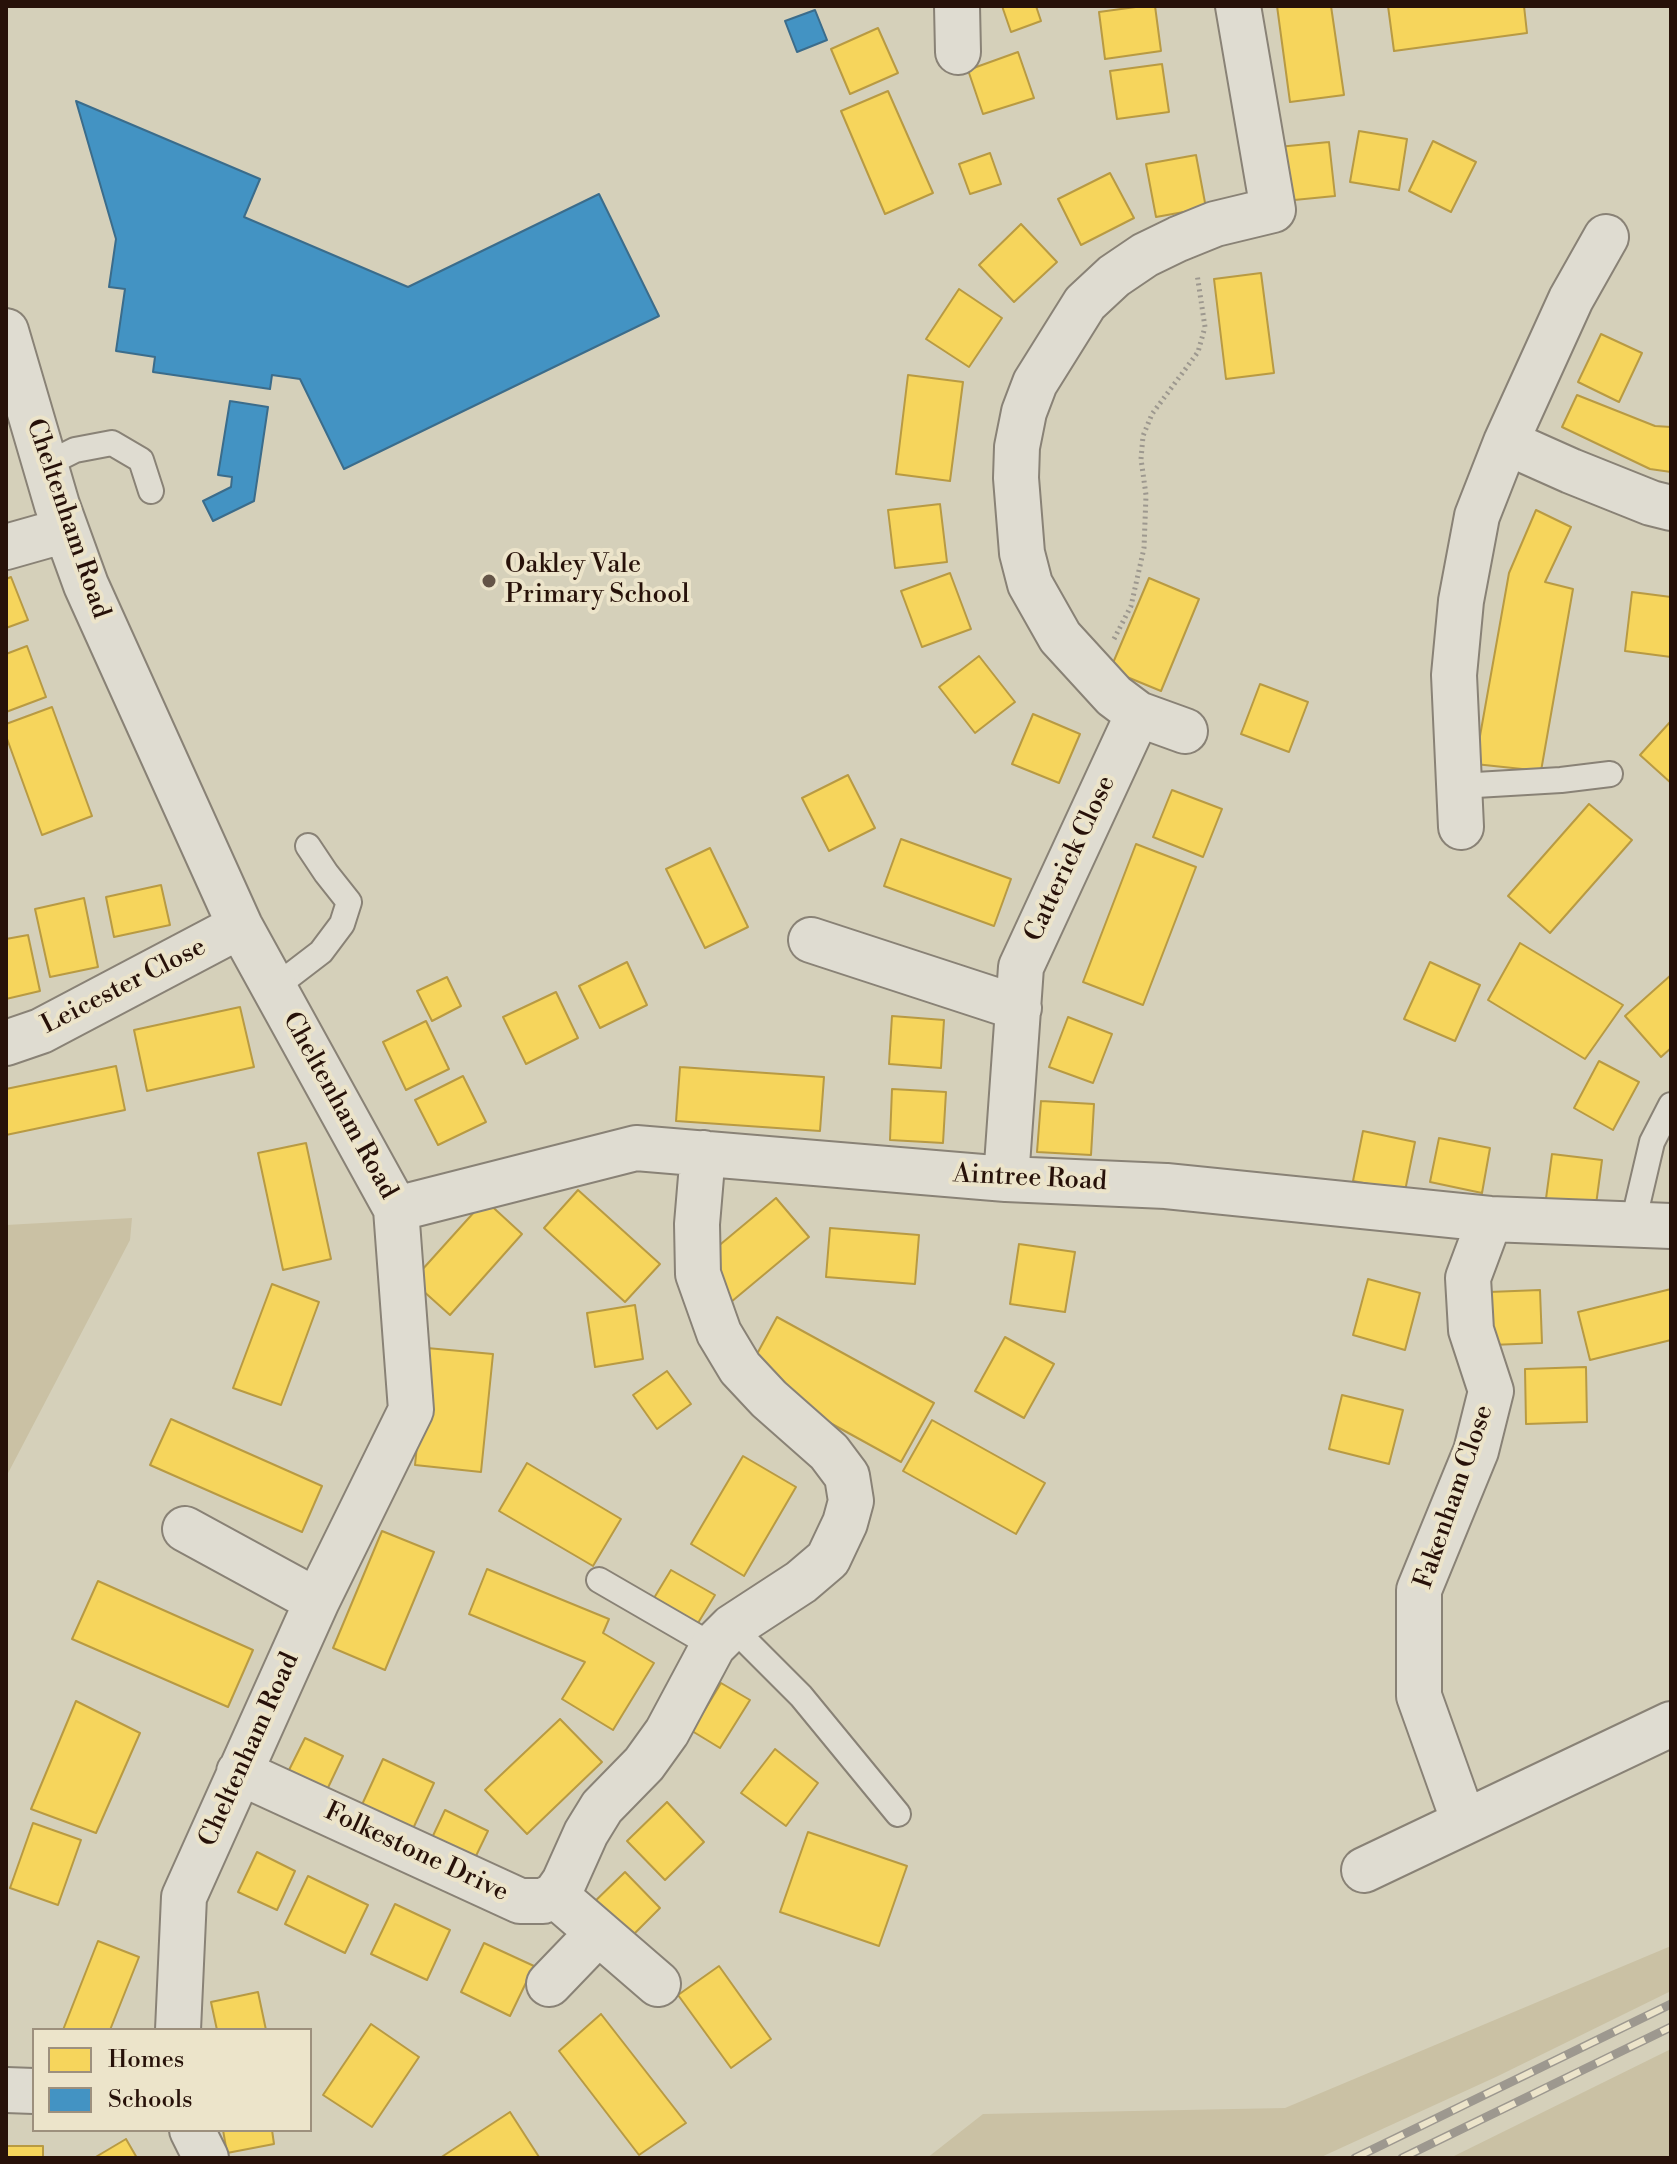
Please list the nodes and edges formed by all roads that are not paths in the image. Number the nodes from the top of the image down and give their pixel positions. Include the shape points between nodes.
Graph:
1 (957, 6) edge
2 (1238, 6) edge
3 (958, 52) dead end
4 (1606, 237) dead end
5 (6, 331) edge
6 (1506, 442) junction
7 (45, 465) junction
8 (151, 491) dead end
9 (1671, 508) edge
10 (66, 530) junction
11 (6, 547) edge
12 (1138, 714) junction
13 (1185, 731) dead end
14 (1610, 774) dead end
15 (1460, 806) joint
16 (308, 846) dead end
17 (240, 926) junction
18 (811, 940) dead end
19 (274, 988) junction
20 (1019, 1008) junction
21 (6, 1043) edge
22 (1671, 1105) edge
23 (703, 1153) junction
24 (1006, 1179) junction
25 (396, 1209) junction
26 (1490, 1219) junction
27 (1652, 1225) edge
28 (185, 1529) dead end
29 (599, 1580) dead end
30 (317, 1601) junction
31 (723, 1637) junction
32 (1671, 1724) edge
33 (239, 1772) junction
34 (898, 1814) dead end
35 (1464, 1822) junction
36 (1364, 1870) dead end
37 (555, 1895) junction
38 (598, 1933) junction
39 (549, 1984) dead end
40 (658, 1984) dead end
41 (178, 2028) edge
42 (6, 2090) edge
43 (32, 2091) edge
44 (193, 2132) edge
45 (206, 2158) edge

1 - 3 street
2 - 12 street via 1273,210 1192,233 1114,276 1085,303 1053,351 1024,412 1017,447 1022,553 1030,584 1060,637 1114,696
4 - 6 street via 1571,299
5 - 7 street, Cheltenham Road
6 - 9 street
6 - 15 street via 1477,516 1461,601 1454,675
7 - 8 lane via 75,450 112,443 141,460
7 - 10 street, Cheltenham Road
10 - 11 street
10 - 17 street, Cheltenham Road
12 - 13 street
12 - 20 street, Catterick Close via 1021,967
14 - 15 lane via 1561,780
16 - 19 lane via 349,902 342,924 321,952
17 - 19 street, Cheltenham Road
17 - 21 street, Leicester Close via 41,1031
18 - 20 street
19 - 25 street, Cheltenham Road
20 - 24 street, Catterick Close
22 - 27 lane via 1652,1142
23 - 24 street, Aintree Road
23 - 25 street, Aintree Road via 636,1148
23 - 31 street via 698,1274 719,1333 740,1368 829,1452 847,1476 851,1501 828,1559
24 - 26 street, Aintree Road via 1166,1186
25 - 30 street, Cheltenham Road via 411,1410
26 - 27 street, Aintree Road
26 - 35 street, Fakenham Close via 1468,1278 1471,1330 1491,1391 1476,1451 1419,1590 1419,1696
28 - 30 street
29 - 31 lane
30 - 33 street, Cheltenham Road
31 - 34 lane via 801,1696
31 - 37 street via 667,1732 602,1807
32 - 35 street
33 - 37 street, Folkestone Drive via 520,1901
33 - 41 street, Cheltenham Road via 184,1897
35 - 36 street
37 - 38 street
38 - 39 street
38 - 40 street
42 - 43 street
44 - 45 street

